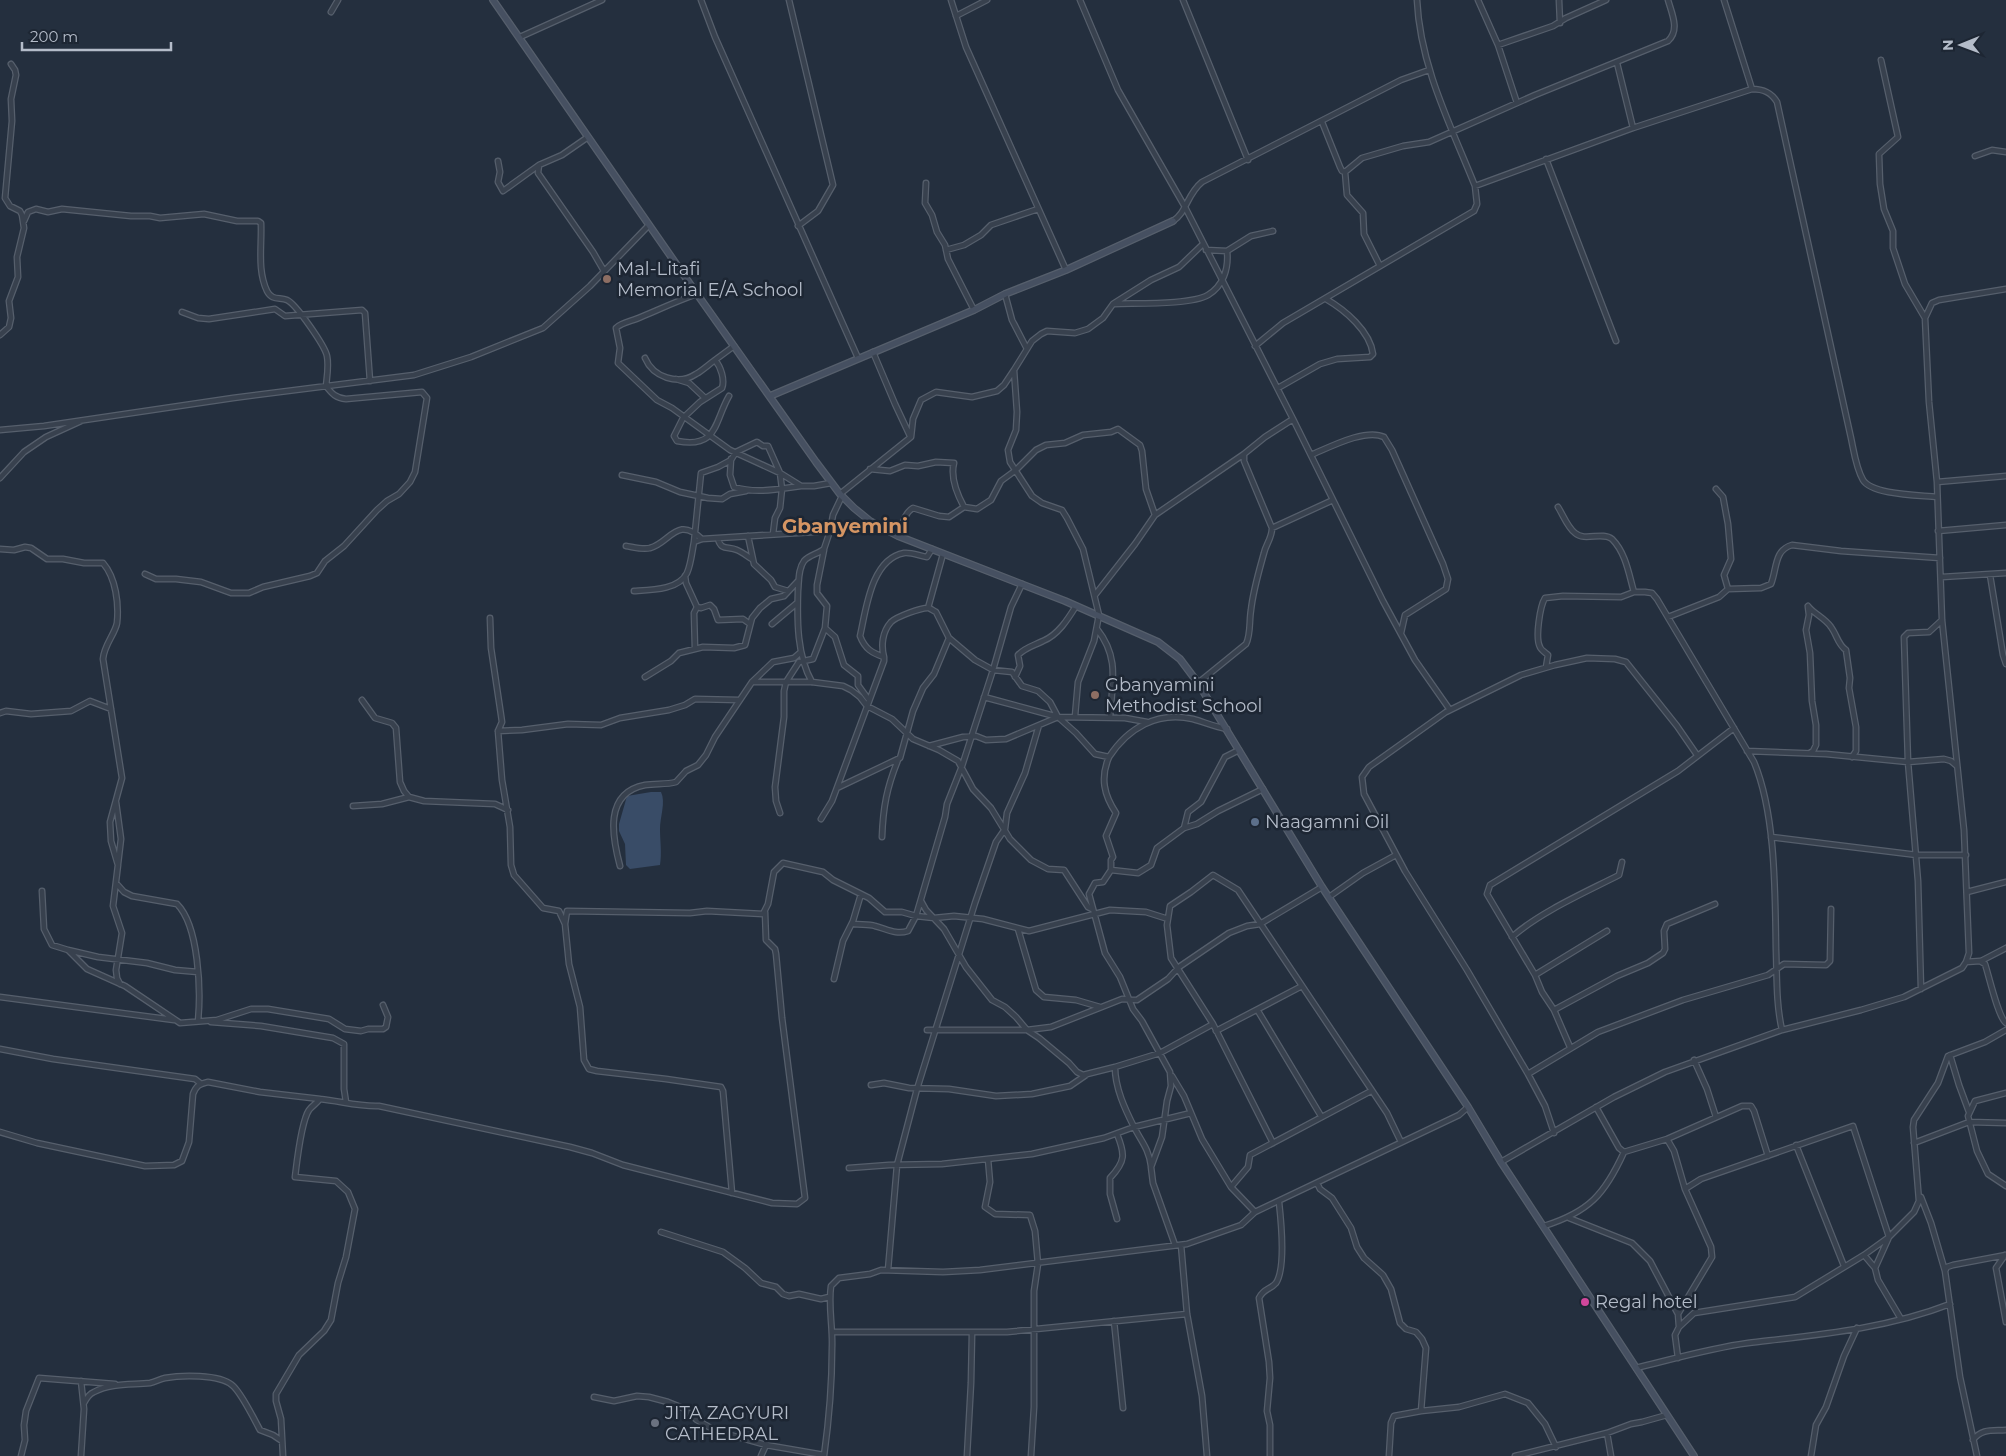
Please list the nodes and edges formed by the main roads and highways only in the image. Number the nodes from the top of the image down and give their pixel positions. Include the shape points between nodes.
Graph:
1 (493, 0) edge
2 (1172, 221) road end
3 (770, 396) junction
4 (1694, 1456) edge

1 - 3 main road
2 - 3 main road via 1066,270
3 - 4 main road via 831,483 870,521 898,536 1099,615 1158,642 1180,659 1240,750 1322,887

